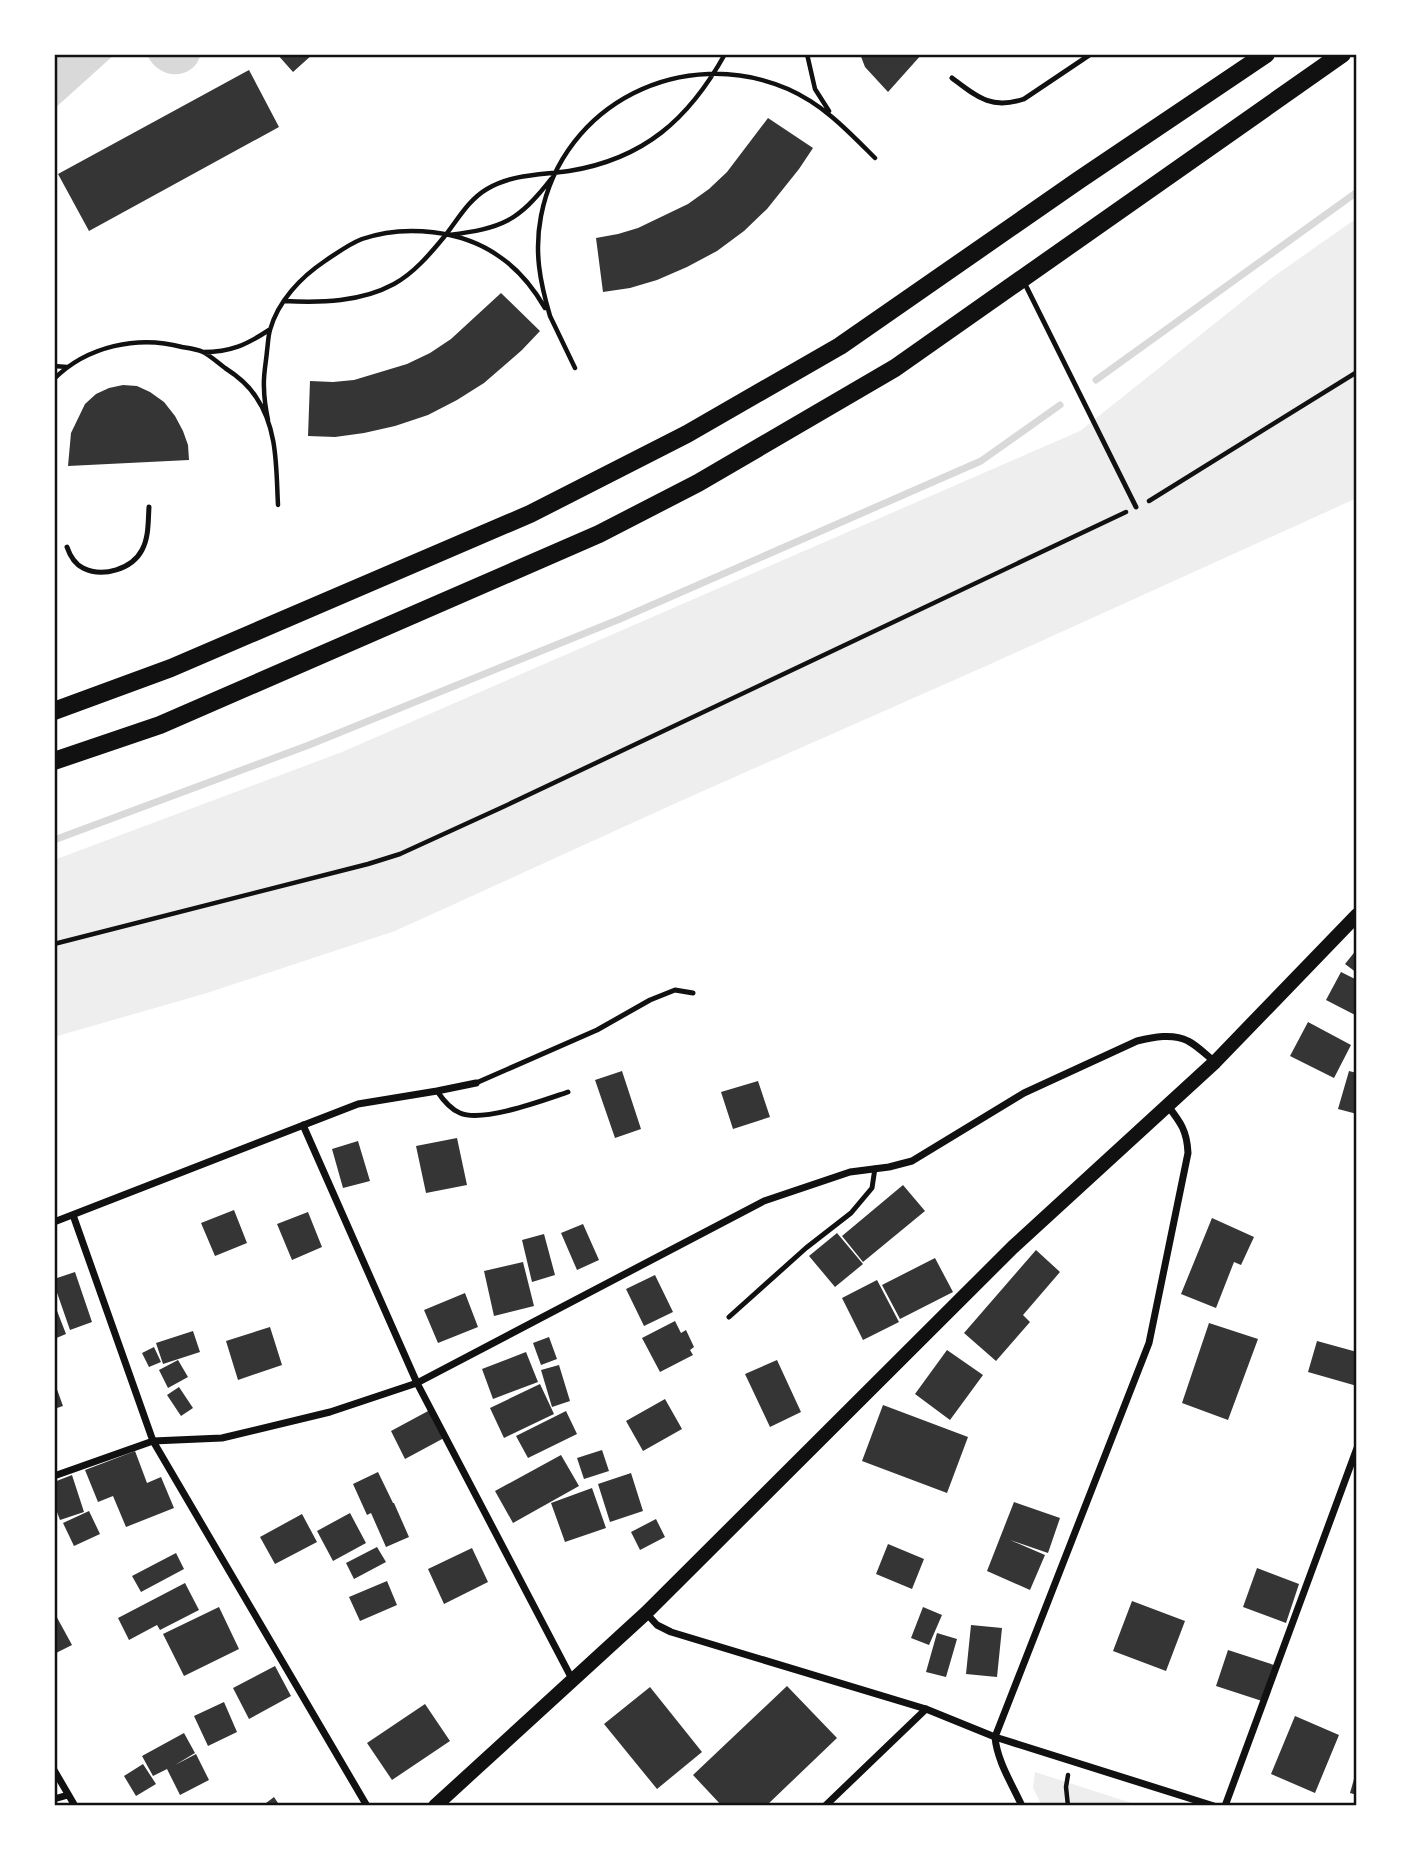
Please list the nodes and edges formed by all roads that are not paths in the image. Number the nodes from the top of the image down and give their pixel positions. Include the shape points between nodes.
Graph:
1 (1091, 54) edge
2 (1266, 54) edge
3 (1342, 54) edge
4 (952, 78) dead end
5 (1023, 279) junction
6 (149, 507) dead end
7 (1136, 508) road end
8 (67, 547) dead end
9 (54, 711) edge
10 (54, 761) edge
11 (1357, 915) edge
12 (693, 993) dead end
13 (1216, 1062) junction
14 (476, 1083) joint
15 (437, 1091) junction
16 (568, 1092) dead end
17 (1168, 1106) junction
18 (303, 1125) junction
19 (875, 1168) junction
20 (73, 1215) junction
21 (54, 1222) edge
22 (729, 1317) dead end
23 (417, 1383) junction
24 (153, 1441) junction
25 (1357, 1448) edge
26 (54, 1476) edge
27 (646, 1613) junction
28 (572, 1679) junction
29 (926, 1709) junction
30 (995, 1737) junction
31 (54, 1770) edge
32 (68, 1795) junction
33 (54, 1799) edge
34 (75, 1806) edge
35 (367, 1806) edge
36 (435, 1806) edge
37 (825, 1806) edge
38 (1022, 1806) edge
39 (1214, 1806) edge
40 (1225, 1806) edge

1 - 4 lane via 1013,103 989,102
2 - 9 main road via 840,346 687,434 530,514 171,668
3 - 5 main road
5 - 7 lane
5 - 10 main road via 895,368 698,483 599,534 160,725
6 - 8 lane via 143,548 124,567 90,571 77,564
11 - 13 main road
12 - 14 lane via 675,990 650,1000 597,1030
13 - 17 main road
13 - 19 street via 1188,1041 1153,1037 1137,1041 1024,1093 912,1161
14 - 15 street
15 - 16 lane via 446,1103 470,1116
15 - 18 street via 358,1104
17 - 27 main road via 1013,1247
17 - 30 street via 1187,1136 1188,1153 1149,1343
18 - 20 street
18 - 23 street
19 - 22 lane via 872,1188 851,1213
19 - 23 street via 764,1202
20 - 21 street
20 - 24 street
23 - 24 street via 330,1412 222,1438
23 - 28 street
24 - 26 street
24 - 35 street
25 - 40 street
27 - 28 main road
27 - 29 street via 671,1632
28 - 36 main road
29 - 30 street
29 - 37 street
30 - 38 street
30 - 39 street
31 - 32 street
32 - 33 street
32 - 34 street

